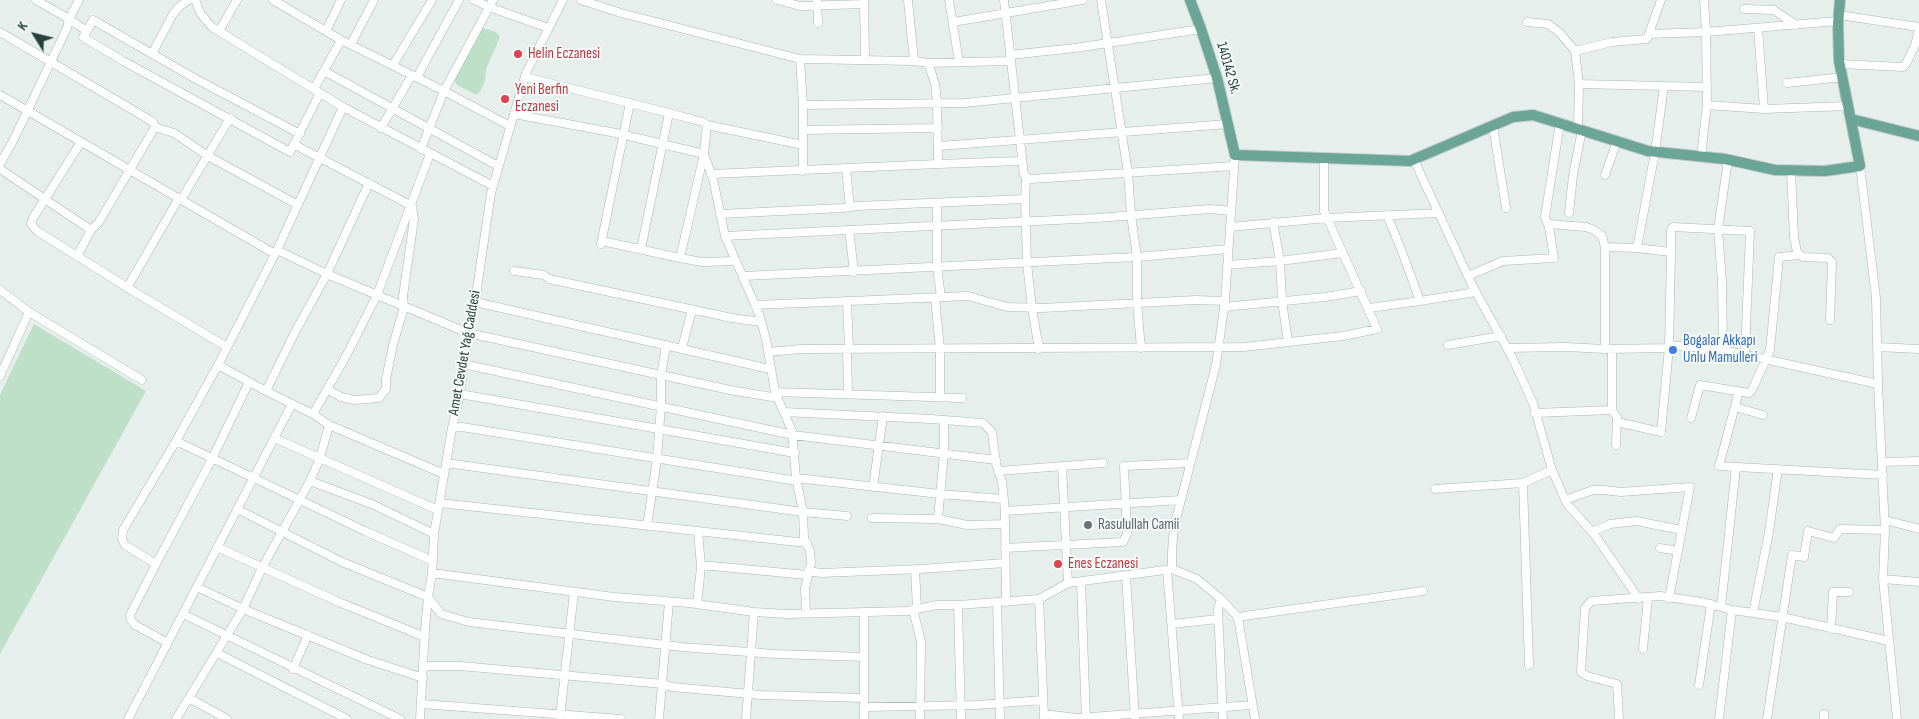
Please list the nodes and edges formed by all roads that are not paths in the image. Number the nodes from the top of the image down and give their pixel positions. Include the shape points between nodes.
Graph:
1 (36, 0) edge
2 (79, 0) edge
3 (189, 0) edge
4 (195, 0) edge
5 (237, 0) edge
6 (272, 0) edge
7 (341, 0) edge
8 (374, 0) edge
9 (432, 0) edge
10 (459, 0) edge
11 (474, 0) edge
12 (563, 0) edge
13 (581, 0) edge
14 (777, 0) edge
15 (908, 0) edge
16 (949, 0) edge
17 (1004, 0) edge
18 (1083, 0) edge
19 (1101, 0) edge
20 (1190, 0) edge
21 (1661, 0) edge
22 (1704, 0) edge
23 (1840, 0) edge
24 (864, 2) edge
25 (817, 3) edge
26 (491, 4) edge
27 (1744, 9) dead end
28 (1005, 14) junction
29 (1839, 18) junction
30 (70, 19) junction
31 (953, 22) junction
32 (1527, 22) dead end
33 (818, 23) dead end
34 (1796, 24) junction
35 (548, 28) junction
36 (1758, 28) junction
37 (1919, 28) edge
38 (1202, 29) junction
39 (87, 31) junction
40 (219, 31) junction
41 (326, 31) junction
42 (0, 32) edge
43 (1706, 32) junction
44 (1649, 34) junction
45 (341, 40) junction
46 (1109, 43) junction
47 (351, 44) junction
48 (1575, 51) junction
49 (152, 54) junction
50 (1010, 58) junction
51 (800, 59) junction
52 (865, 60) junction
53 (914, 61) junction
54 (50, 62) junction
55 (959, 62) junction
56 (928, 63) junction
57 (1840, 64) junction
58 (393, 65) junction
59 (324, 72) junction
60 (414, 76) junction
61 (525, 77) junction
62 (1842, 77) junction
63 (1216, 78) junction
64 (1787, 83) dead end
65 (1579, 84) junction
66 (1664, 86) junction
67 (1707, 87) junction
68 (1115, 88) junction
69 (444, 90) junction
70 (317, 91) junction
71 (0, 96) edge
72 (1014, 99) junction
73 (937, 102) junction
74 (630, 103) junction
75 (803, 105) junction
76 (1707, 105) junction
77 (1848, 106) junction
78 (343, 108) junction
79 (392, 109) junction
80 (1764, 109) junction
81 (27, 111) junction
82 (669, 113) junction
83 (514, 114) junction
84 (230, 118) junction
85 (1851, 120) junction
86 (1560, 123) junction
87 (1228, 124) junction
88 (707, 125) junction
89 (155, 126) junction
90 (510, 126) junction
91 (1493, 126) junction
92 (381, 128) junction
93 (429, 128) junction
94 (938, 128) junction
95 (1580, 129) junction
96 (803, 130) junction
97 (1122, 133) junction
98 (300, 134) junction
99 (623, 135) junction
100 (1919, 136) edge
101 (1019, 140) junction
102 (1617, 141) junction
103 (81, 142) junction
104 (663, 144) junction
105 (295, 145) junction
106 (803, 145) junction
107 (939, 146) junction
108 (421, 149) junction
109 (1234, 151) junction
110 (1655, 152) junction
111 (430, 154) junction
112 (704, 154) junction
113 (208, 156) junction
114 (1701, 157) junction
115 (320, 158) junction
116 (1324, 158) junction
117 (1414, 160) junction
118 (1728, 160) junction
119 (1021, 161) junction
120 (0, 164) edge
121 (938, 164) junction
122 (498, 166) junction
123 (1234, 166) junction
124 (1860, 166) junction
125 (846, 168) junction
126 (129, 169) junction
127 (0, 170) edge
128 (1791, 170) junction
129 (803, 171) junction
130 (1128, 173) junction
131 (711, 174) junction
132 (1605, 175) dead end
133 (1026, 177) junction
134 (369, 183) junction
135 (492, 186) junction
136 (45, 199) junction
137 (180, 199) junction
138 (1025, 199) junction
139 (937, 203) junction
140 (298, 205) junction
141 (412, 206) junction
142 (850, 207) junction
143 (1506, 208) dead end
144 (1231, 211) junction
145 (1569, 213) dead end
146 (720, 214) junction
147 (1439, 214) junction
148 (1131, 215) junction
149 (1387, 215) junction
150 (1327, 218) junction
151 (1026, 222) junction
152 (1273, 222) junction
153 (1548, 224) junction
154 (1230, 226) junction
155 (936, 227) junction
156 (1718, 228) junction
157 (91, 230) junction
158 (849, 230) junction
159 (726, 236) junction
160 (1605, 247) junction
161 (1228, 248) junction
162 (1637, 248) junction
163 (641, 249) junction
164 (276, 252) junction
165 (1671, 252) junction
166 (1343, 253) junction
167 (1800, 255) junction
168 (77, 256) junction
169 (1137, 257) junction
170 (680, 258) junction
171 (736, 261) junction
172 (1280, 261) junction
173 (1027, 263) junction
174 (1227, 265) junction
175 (937, 268) junction
176 (514, 271) dead end
177 (854, 272) junction
178 (326, 274) junction
179 (744, 276) junction
180 (1468, 276) junction
181 (127, 288) junction
182 (0, 290) edge
183 (1361, 290) junction
184 (1476, 292) junction
185 (377, 295) junction
186 (938, 298) junction
187 (847, 301) junction
188 (1282, 301) junction
189 (1420, 301) junction
190 (475, 302) junction
191 (1137, 303) junction
192 (1224, 304) junction
193 (755, 305) junction
194 (404, 307) junction
195 (1032, 308) junction
196 (1369, 308) junction
197 (692, 310) junction
198 (29, 312) junction
199 (1830, 320) dead end
200 (762, 322) junction
201 (468, 333) junction
202 (1501, 336) junction
203 (1288, 342) junction
204 (666, 345) junction
205 (1448, 345) dead end
206 (1219, 346) junction
207 (1669, 346) junction
208 (227, 347) junction
209 (1878, 347) junction
210 (682, 348) junction
211 (1141, 348) junction
212 (1508, 348) junction
213 (848, 349) junction
214 (940, 349) junction
215 (1039, 349) junction
216 (1609, 349) junction
217 (1919, 349) edge
218 (1723, 350) junction
219 (768, 352) junction
220 (1745, 354) junction
221 (1765, 360) junction
222 (464, 364) junction
223 (218, 365) junction
224 (770, 369) junction
225 (661, 375) junction
226 (0, 376) edge
227 (142, 380) dead end
228 (249, 382) junction
229 (1878, 384) junction
230 (327, 389) junction
231 (266, 391) junction
232 (1739, 391) junction
233 (460, 394) junction
234 (848, 394) junction
235 (777, 395) junction
236 (940, 397) junction
237 (962, 398) dead end
238 (292, 404) junction
239 (661, 406) junction
240 (1735, 407) junction
241 (1612, 410) junction
242 (784, 412) junction
243 (1536, 413) junction
244 (313, 414) junction
245 (1763, 415) dead end
246 (883, 416) junction
247 (1691, 418) dead end
248 (944, 420) junction
249 (1617, 422) junction
250 (329, 425) junction
251 (452, 428) junction
252 (659, 429) junction
253 (793, 435) junction
254 (274, 438) junction
255 (176, 441) junction
256 (1616, 445) dead end
257 (877, 446) junction
258 (795, 453) junction
259 (944, 453) junction
260 (320, 458) junction
261 (212, 459) junction
262 (657, 459) junction
263 (996, 460) junction
264 (1919, 461) edge
265 (1103, 462) dead end
266 (1882, 462) junction
267 (446, 463) junction
268 (1190, 463) junction
269 (1062, 466) junction
270 (1736, 467) junction
271 (1778, 469) junction
272 (1552, 470) junction
273 (998, 471) junction
274 (444, 474) junction
275 (1883, 475) junction
276 (254, 477) junction
277 (796, 480) junction
278 (310, 481) junction
279 (1523, 483) junction
280 (873, 487) junction
281 (1435, 489) dead end
282 (653, 492) junction
283 (940, 494) junction
284 (1004, 499) junction
285 (300, 500) junction
286 (1180, 500) junction
287 (1566, 500) junction
288 (1125, 504) junction
289 (439, 506) junction
290 (1063, 507) junction
291 (237, 509) junction
292 (1005, 511) junction
293 (803, 512) junction
294 (847, 516) dead end
295 (872, 518) dead end
296 (938, 519) junction
297 (1885, 520) junction
298 (1005, 524) junction
299 (647, 526) junction
300 (1919, 529) edge
301 (1682, 530) junction
302 (1885, 530) junction
303 (282, 531) junction
304 (698, 531) junction
305 (1592, 532) junction
306 (434, 534) junction
307 (807, 543) junction
308 (1065, 545) junction
309 (218, 547) junction
310 (1005, 548) junction
311 (1660, 548) dead end
312 (1678, 551) junction
313 (433, 561) junction
314 (1005, 563) junction
315 (156, 564) junction
316 (701, 565) junction
317 (262, 568) junction
318 (915, 569) junction
319 (1170, 570) junction
320 (432, 573) junction
321 (808, 573) junction
322 (1126, 576) junction
323 (1883, 580) junction
324 (1081, 582) junction
325 (1919, 582) edge
326 (1068, 583) junction
327 (197, 587) junction
328 (1423, 591) dead end
329 (574, 592) junction
330 (1849, 592) dead end
331 (428, 597) junction
332 (1648, 598) junction
333 (1669, 598) junction
334 (1039, 599) junction
335 (1222, 599) junction
336 (1638, 599) junction
337 (669, 602) junction
338 (997, 602) junction
339 (1006, 602) junction
340 (697, 604) junction
341 (1711, 604) junction
342 (958, 605) junction
343 (1721, 607) junction
344 (243, 609) junction
345 (915, 609) junction
346 (1732, 610) junction
347 (754, 612) junction
348 (806, 613) junction
349 (864, 613) junction
350 (1753, 613) junction
351 (183, 614) junction
352 (1782, 617) junction
353 (1237, 618) junction
354 (1218, 619) junction
355 (1172, 624) junction
356 (1831, 629) junction
357 (568, 634) junction
358 (227, 635) junction
359 (308, 635) junction
360 (425, 637) junction
361 (1888, 641) junction
362 (168, 643) junction
363 (666, 645) junction
364 (1643, 649) dead end
365 (750, 652) junction
366 (216, 653) junction
367 (864, 657) junction
368 (1529, 665) dead end
369 (424, 666) junction
370 (293, 669) junction
371 (564, 676) junction
372 (423, 678) junction
373 (662, 684) junction
374 (1700, 685) dead end
375 (748, 693) junction
376 (189, 698) junction
377 (864, 698) junction
378 (1043, 700) junction
379 (1000, 703) junction
380 (422, 704) junction
381 (961, 705) junction
382 (1252, 705) junction
383 (920, 706) junction
384 (864, 707) junction
385 (1222, 707) junction
386 (1179, 715) edge
387 (1044, 716) edge
388 (560, 717) edge
389 (1135, 717) edge
390 (131, 718) edge
391 (1086, 718) edge
392 (176, 719) edge
393 (227, 719) edge
394 (347, 719) edge
395 (400, 719) edge
396 (420, 719) edge
397 (621, 719) edge
398 (659, 719) edge
399 (746, 719) edge
400 (864, 719) edge
401 (920, 719) edge
402 (961, 719) edge
403 (1000, 719) edge
404 (1223, 719) edge
405 (1255, 719) edge
406 (1619, 719) edge
407 (1719, 719) edge
408 (1767, 719) edge
409 (1897, 719) edge

1 - 30 street
2 - 30 street
3 - 49 street via 173,14
4 - 40 street via 201,14
5 - 40 street
6 - 41 street
7 - 41 street
8 - 47 street
9 - 58 street
10 - 60 street
11 - 26 street
12 - 35 street, Amet Cevdet Yağ Caddesi
13 - 51 street
14 - 25 street via 800,6
15 - 53 street
16 - 31 street
17 - 28 street
18 - 28 street
19 - 46 street
20 - 38 main road, 140142 Sk.
21 - 44 street
22 - 43 street
23 - 29 main road
24 - 25 street
24 - 52 street
25 - 33 street
26 - 35 street
26 - 69 street
27 - 34 street via 1774,10
28 - 31 street
28 - 50 street
29 - 34 street
29 - 37 street
29 - 57 main road
30 - 39 street
30 - 54 street
31 - 55 street
32 - 48 street via 1548,24
34 - 36 street
35 - 61 street, Amet Cevdet Yağ Caddesi
36 - 43 street
36 - 80 street
37 - 57 street via 1915,45 1903,67
38 - 46 street
38 - 63 main road, 140142 Sk.
39 - 49 street via 93,20
39 - 84 street via 83,37 91,42
40 - 70 street
41 - 45 street
42 - 54 street
43 - 44 street
43 - 67 street
44 - 48 street via 1647,40 1612,42
45 - 47 street
45 - 59 street
46 - 50 street
46 - 68 street
47 - 58 street
48 - 65 street
49 - 98 street
50 - 55 street
50 - 72 street
51 - 52 street
51 - 75 street
52 - 53 street
53 - 56 street
54 - 81 street
54 - 89 street via 144,116
55 - 56 street
56 - 73 street
57 - 62 main road
58 - 60 street
59 - 70 street
59 - 79 street
60 - 69 street
60 - 79 street
61 - 74 street
61 - 83 street, Amet Cevdet Yağ Caddesi
62 - 64 street
62 - 77 main road
63 - 68 street
63 - 87 main road, 140142 Sk.
65 - 66 street
65 - 95 street
66 - 67 street
66 - 110 street
67 - 76 street
68 - 72 street
68 - 97 street
69 - 90 street
69 - 93 street
70 - 78 street
70 - 98 street
71 - 81 street
72 - 73 street
72 - 101 street
73 - 75 street
73 - 94 street
74 - 82 street
74 - 99 street
75 - 96 street
76 - 80 street
76 - 114 street
77 - 80 street
77 - 85 main road
78 - 92 street
78 - 115 street
79 - 92 street
79 - 93 street
81 - 103 street
81 - 120 street
82 - 88 street
82 - 104 street
83 - 90 street, Amet Cevdet Yağ Caddesi
83 - 99 street
84 - 105 street via 290,152
84 - 113 street
85 - 100 main road
85 - 124 main road
86 - 91 main road via 1533,115 1513,117
86 - 95 main road
86 - 153 street via 1545,217
87 - 97 street
87 - 109 main road, 140142 Sk.
88 - 106 street
88 - 112 street
89 - 113 street via 174,132
89 - 126 street
90 - 122 street, Amet Cevdet Yağ Caddesi
91 - 117 main road
91 - 143 street
92 - 108 street
93 - 108 street
93 - 122 street
94 - 96 street
94 - 107 street
95 - 102 main road
95 - 145 street
96 - 106 street
97 - 101 street
97 - 130 street
98 - 105 street
99 - 104 street
99 - 163 street via 602,242
101 - 107 street
101 - 119 street
102 - 110 main road
102 - 132 street
103 - 126 street
103 - 136 street
104 - 112 street
104 - 163 street
105 - 115 street
106 - 129 street
107 - 121 street
108 - 111 street
109 - 116 main road
109 - 123 street
110 - 114 main road
110 - 162 street
111 - 135 street
111 - 141 street
112 - 131 street
112 - 170 street
113 - 137 street
113 - 140 street
114 - 118 main road
115 - 134 street
115 - 140 street
116 - 117 main road
116 - 150 street via 1324,211
117 - 147 street
118 - 128 main road
118 - 156 street
119 - 121 street
119 - 133 street
121 - 125 street
122 - 135 street, Amet Cevdet Yağ Caddesi
123 - 130 street
123 - 144 street
124 - 128 main road via 1825,171
124 - 209 street via 1876,298
125 - 129 street
125 - 142 street
126 - 137 street
126 - 157 street via 99,222
127 - 136 street
128 - 167 street via 1794,237
129 - 131 street
130 - 133 street
130 - 148 street
131 - 146 street
133 - 138 street
134 - 141 street
134 - 178 street
135 - 190 street, Amet Cevdet Yağ Caddesi
136 - 157 street
136 - 168 street via 31,224
137 - 164 street
137 - 181 street
138 - 139 street
138 - 151 street
139 - 142 street
139 - 155 street
140 - 164 street
141 - 185 street
141 - 194 street via 414,219 402,296
142 - 146 street
144 - 148 street via 1210,209
144 - 154 street
146 - 159 street
147 - 149 street
147 - 180 street
148 - 151 street
148 - 169 street
149 - 150 street
149 - 189 street
150 - 152 street
150 - 166 street
151 - 155 street
151 - 173 street
152 - 154 street
152 - 172 street
153 - 160 street via 1594,230 1602,236
153 - 180 street via 1554,258 1503,261
154 - 161 street
155 - 158 street
155 - 175 street
156 - 165 street via 1674,227 1671,230
156 - 218 street
156 - 220 street via 1750,231
157 - 168 street
158 - 159 street
158 - 177 street
159 - 171 street
160 - 162 street
160 - 216 street
161 - 169 street
161 - 174 street
162 - 165 street
163 - 170 street
164 - 178 street
164 - 208 street
165 - 207 street
166 - 172 street
166 - 183 street
167 - 199 street via 1828,258 1832,262
167 - 221 street via 1779,257 1770,350
168 - 181 street
169 - 173 street
169 - 191 street
170 - 171 street via 702,262
171 - 179 street
172 - 174 street
172 - 188 street
173 - 175 street
173 - 195 street
174 - 192 street
175 - 177 street
175 - 186 street
176 - 197 street via 544,275 549,279
177 - 179 street
178 - 185 street
178 - 231 street
179 - 193 street
180 - 184 street
181 - 208 street
182 - 198 street
183 - 188 street
183 - 196 street
184 - 189 street
184 - 202 street
185 - 194 street
185 - 230 street
186 - 187 street
186 - 195 street via 968,296 1007,307
186 - 214 street
187 - 193 street
187 - 213 street
188 - 192 street
188 - 203 street
189 - 196 street
190 - 201 street, Amet Cevdet Yağ Caddesi
190 - 204 street
191 - 192 street via 1196,300
191 - 195 street
191 - 211 street
192 - 206 street
193 - 200 street
194 - 201 street
194 - 230 street via 383,395 354,400 340,397
195 - 215 street
196 - 203 street via 1377,329
197 - 200 street
197 - 210 street
198 - 226 street
198 - 227 street
200 - 219 street
201 - 222 street, Amet Cevdet Yağ Caddesi
201 - 225 street
202 - 205 street
202 - 212 street
203 - 206 street
204 - 210 street
204 - 225 street
206 - 211 street
206 - 268 street
207 - 216 street
207 - 218 street
207 - 249 street via 1661,432
208 - 223 street
209 - 217 street
209 - 229 street
210 - 224 street
211 - 215 street
212 - 216 street via 1566,346
212 - 243 street
213 - 214 street
213 - 219 street via 800,348
213 - 234 street
214 - 215 street
214 - 236 street
216 - 241 street
218 - 220 street
219 - 224 street
220 - 221 street
221 - 229 street
221 - 232 street via 1752,390 1749,393
222 - 233 street, Amet Cevdet Yağ Caddesi
222 - 239 street
223 - 228 street
223 - 255 street
224 - 235 street
225 - 235 street via 730,390
225 - 239 street
228 - 231 street
228 - 261 street
229 - 266 street
230 - 244 street
231 - 238 street
232 - 240 street
232 - 247 street via 1700,385
233 - 251 street, Amet Cevdet Yağ Caddesi
233 - 252 street
234 - 235 street
234 - 236 street
235 - 242 street
236 - 237 street
238 - 244 street
238 - 254 street
239 - 252 street
239 - 253 street
240 - 245 street
240 - 270 street via 1719,466
241 - 243 street
241 - 249 street
242 - 246 street
242 - 253 street
243 - 272 street
244 - 250 street
246 - 248 street
246 - 257 street
248 - 259 street
248 - 263 street via 982,423 992,432
249 - 256 street
250 - 260 street
250 - 274 street
251 - 262 street
251 - 267 street, Amet Cevdet Yağ Caddesi
252 - 258 street
252 - 262 street
253 - 257 street
253 - 258 street
254 - 260 street
254 - 276 street
255 - 261 street
255 - 315 street via 122,533 125,545
257 - 259 street
257 - 280 street
258 - 277 street
259 - 263 street
259 - 283 street
260 - 278 street
260 - 289 street
261 - 276 street
261 - 315 street
262 - 277 street
262 - 282 street
263 - 273 street
264 - 266 street
265 - 269 street
266 - 275 street
267 - 274 street, Amet Cevdet Yağ Caddesi
267 - 282 street
268 - 286 street
268 - 288 street via 1124,466
269 - 273 street
269 - 290 street
270 - 271 street
270 - 343 street
271 - 275 street
271 - 350 street
272 - 279 street
272 - 287 street
273 - 284 street
274 - 289 street, Amet Cevdet Yağ Caddesi
275 - 297 street
276 - 285 street
276 - 291 street
277 - 280 street
277 - 293 street
278 - 285 street
278 - 306 street via 374,505
279 - 281 street
279 - 368 street
280 - 283 street
282 - 293 street
282 - 299 street
283 - 284 street
283 - 296 street
284 - 292 street
285 - 303 street
285 - 313 street
286 - 288 street
286 - 319 street
287 - 301 street via 1593,490 1621,492 1690,487
287 - 305 street
288 - 290 street
288 - 308 street via 1127,534 1123,542
289 - 299 street
289 - 306 street, Amet Cevdet Yağ Caddesi
290 - 292 street
290 - 308 street
291 - 303 street
291 - 309 street
292 - 298 street
293 - 294 street
293 - 307 street
295 - 296 street
296 - 298 street via 967,525
297 - 300 street
297 - 302 street
298 - 310 street
299 - 304 street
301 - 305 street via 1636,521 1610,524
301 - 312 street
302 - 323 street
302 - 352 street via 1840,529 1834,538 1808,531 1804,557 1792,556
303 - 317 street
303 - 331 street via 342,562
304 - 307 street
304 - 316 street
305 - 336 street
306 - 313 street, Amet Cevdet Yağ Caddesi
307 - 321 street via 811,563
308 - 310 street
308 - 326 street
309 - 317 street
309 - 327 street
310 - 314 street
311 - 312 street
312 - 333 street
313 - 320 street, Amet Cevdet Yağ Caddesi
314 - 318 street
314 - 339 street
315 - 362 street via 130,620
316 - 321 street
316 - 340 street
317 - 344 street
317 - 360 street
318 - 321 street
318 - 345 street
319 - 322 street
319 - 335 street via 1197,579
319 - 355 street
320 - 329 street
320 - 331 street, Amet Cevdet Yağ Caddesi
321 - 348 street
322 - 324 street
322 - 389 street
323 - 325 street
323 - 361 street
324 - 326 street
324 - 391 street
326 - 334 street
327 - 344 street
327 - 351 street
328 - 353 street
329 - 337 street
329 - 357 street
330 - 356 street via 1832,592
331 - 357 street via 441,614 454,619
331 - 360 street, Amet Cevdet Yağ Caddesi
332 - 333 street
332 - 336 street
332 - 364 street
333 - 341 street
334 - 339 street
334 - 378 street
335 - 353 street
335 - 354 street
336 - 406 street via 1591,601 1585,608 1581,672 1617,684
337 - 340 street
337 - 363 street
338 - 339 street
338 - 342 street
338 - 379 street
340 - 347 street
341 - 343 street
341 - 374 street
342 - 345 street via 937,604
342 - 381 street
343 - 346 street
344 - 358 street
344 - 359 street
345 - 349 street
345 - 383 street via 921,642
346 - 350 street
346 - 407 street
347 - 348 street
347 - 365 street
348 - 349 street
349 - 367 street
350 - 352 street
351 - 358 street
351 - 362 street
352 - 356 street
352 - 408 street
353 - 382 street
354 - 355 street
354 - 385 street
355 - 386 street
356 - 361 street
357 - 363 street
357 - 371 street
358 - 366 street
358 - 370 street
359 - 370 street
359 - 372 street
360 - 369 street, Amet Cevdet Yağ Caddesi
361 - 409 street
362 - 390 street
363 - 365 street
363 - 373 street
365 - 367 street
365 - 375 street
366 - 376 street
366 - 394 street
367 - 377 street
369 - 371 street via 460,666
369 - 372 street, Amet Cevdet Yağ Caddesi
370 - 395 street
371 - 373 street
371 - 388 street
372 - 380 street, Amet Cevdet Yağ Caddesi
373 - 375 street
373 - 398 street
375 - 377 street
375 - 399 street
376 - 392 street
376 - 393 street
377 - 384 street
378 - 379 street
378 - 387 street
379 - 381 street
379 - 403 street
380 - 388 street
380 - 396 street, Amet Cevdet Yağ Caddesi
381 - 383 street
381 - 402 street
382 - 385 street
382 - 405 street
383 - 384 street
383 - 401 street
384 - 400 street
385 - 386 street
385 - 404 street
386 - 389 street
387 - 391 street
388 - 397 street
389 - 391 street

